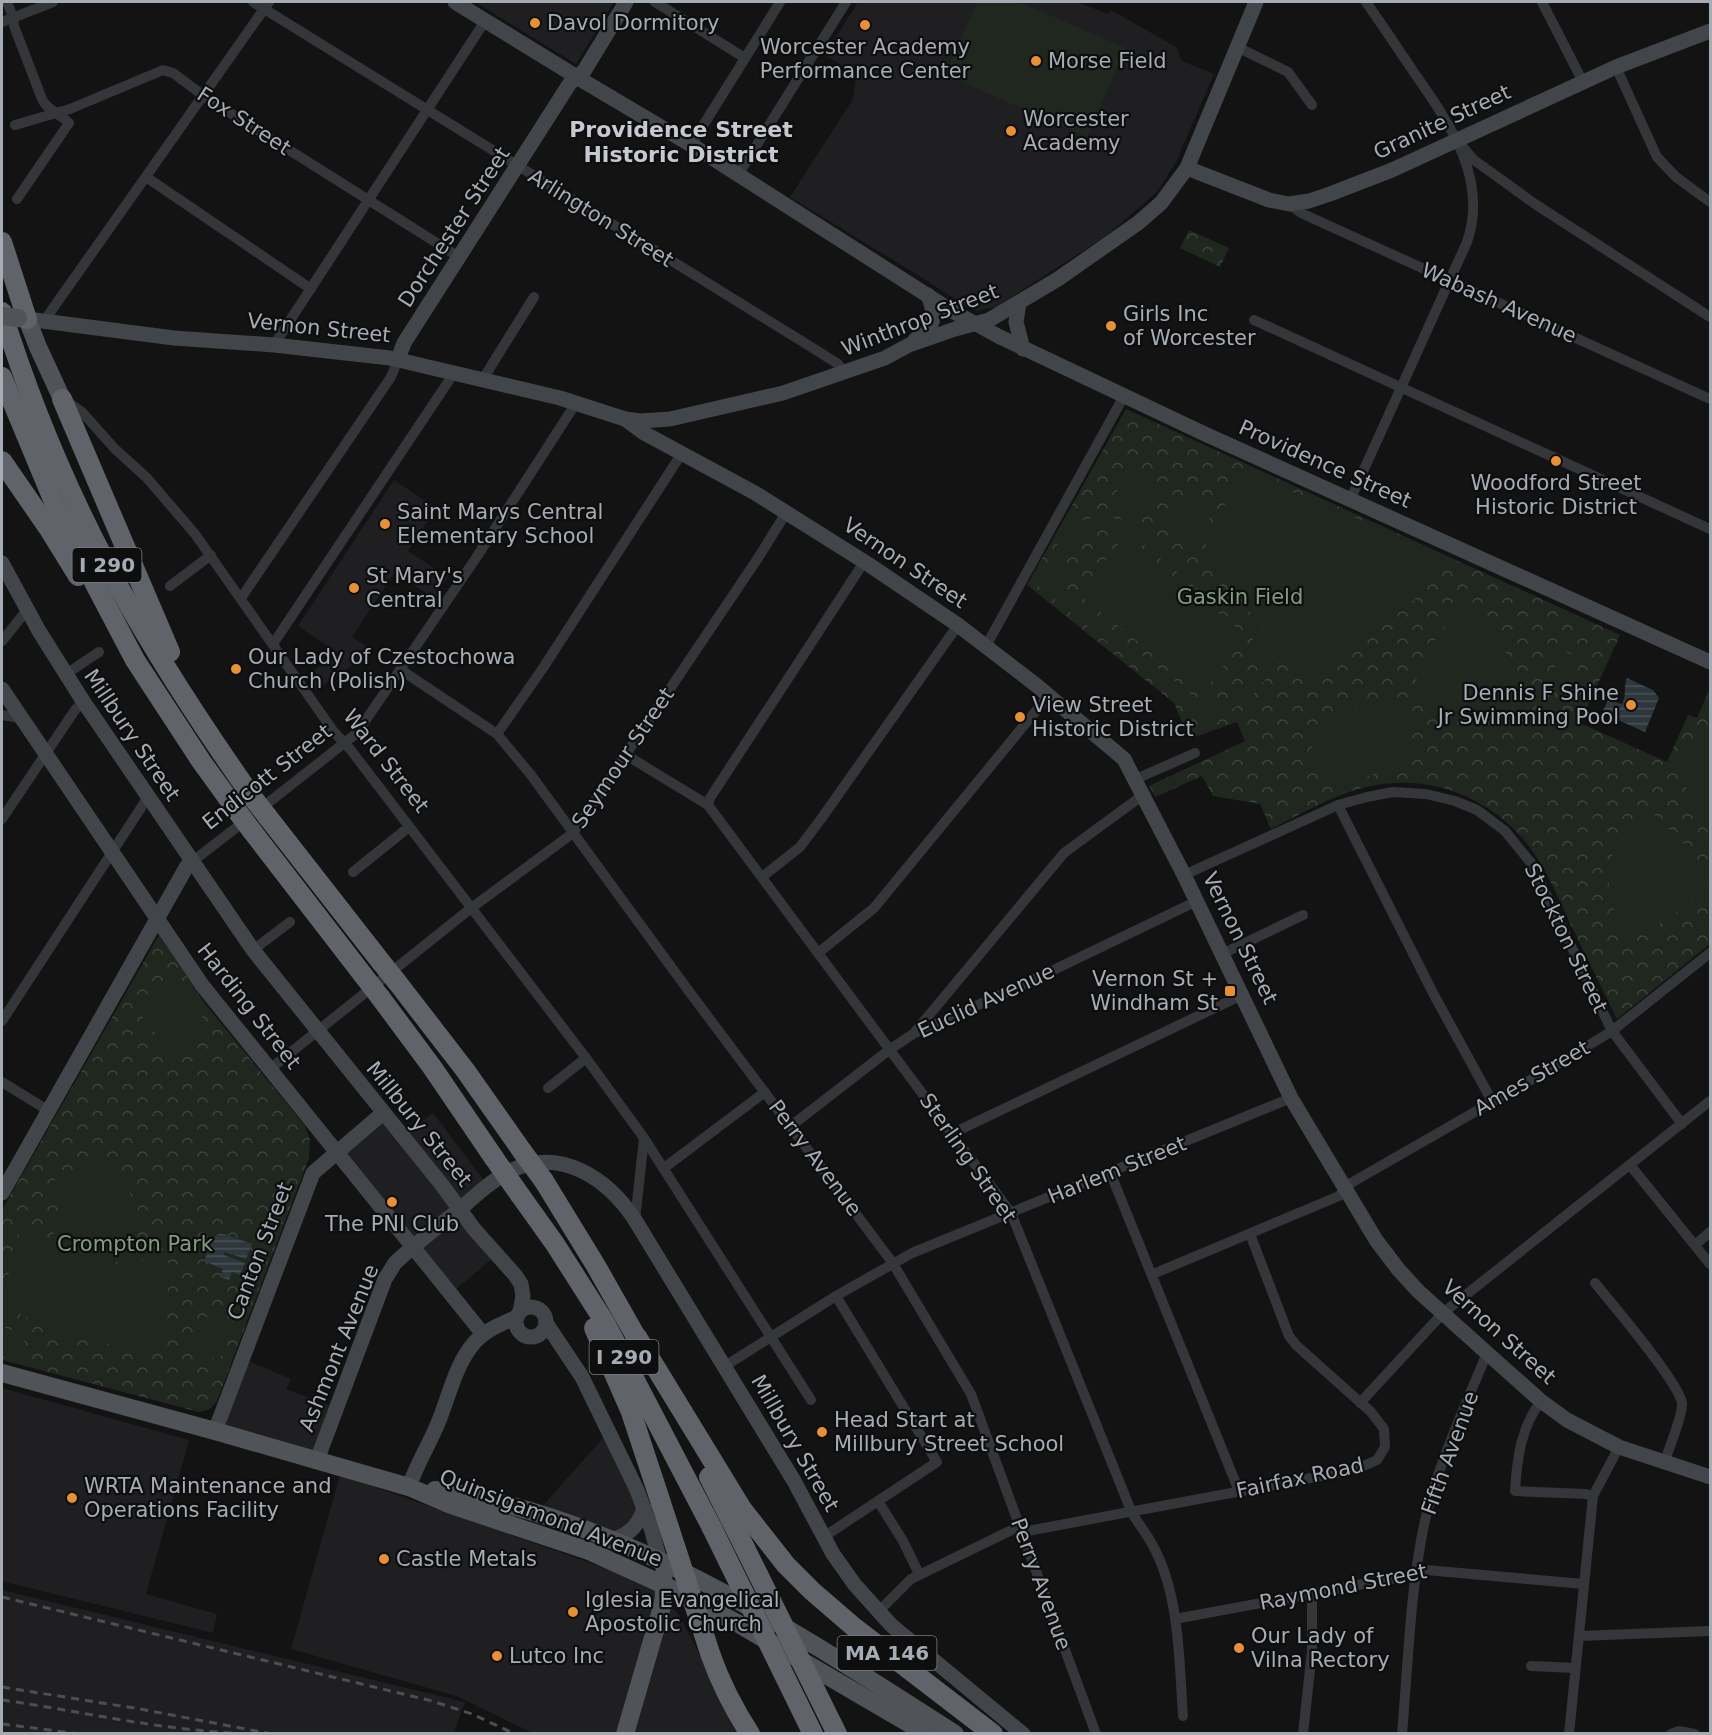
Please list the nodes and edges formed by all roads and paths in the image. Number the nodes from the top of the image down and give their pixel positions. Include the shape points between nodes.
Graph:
1 (7, 2) edge
2 (53, 2) edge
3 (253, 2) edge
4 (455, 2) edge
5 (626, 2) edge
6 (655, 2) edge
7 (780, 2) edge
8 (846, 2) edge
9 (1256, 2) edge
10 (1366, 2) edge
11 (1542, 2) edge
12 (266, 5) edge
13 (13, 17) junction
14 (485, 21) junction
15 (2, 22) edge
16 (1710, 31) edge
17 (1237, 47) junction
18 (745, 58) junction
19 (1616, 67) junction
20 (577, 77) junction
21 (1583, 82) junction
22 (202, 95) junction
23 (1312, 105) dead end
24 (428, 109) junction
25 (59, 113) junction
26 (15, 125) dead end
27 (1457, 139) junction
28 (691, 145) junction
29 (518, 166) junction
30 (1186, 168) junction
31 (738, 175) junction
32 (146, 177) junction
33 (17, 199) dead end
34 (368, 200) junction
35 (1710, 202) edge
36 (1289, 204) junction
37 (2, 242) edge
38 (459, 257) junction
39 (1450, 282) junction
40 (311, 289) junction
41 (928, 295) junction
42 (534, 297) dead end
43 (1019, 303) junction
44 (18, 317) edge
45 (1710, 317) edge
46 (1254, 320) dead end
47 (975, 323) junction
48 (274, 345) junction
49 (909, 345) junction
50 (1023, 349) junction
51 (398, 359) junction
52 (453, 372) junction
53 (844, 373) junction
54 (2, 377) edge
55 (483, 379) junction
56 (1401, 389) junction
57 (1124, 396) junction
58 (62, 399) junction
59 (1710, 399) edge
60 (576, 403) junction
61 (625, 419) junction
62 (670, 419) junction
63 (682, 453) junction
64 (2, 461) edge
65 (1351, 498) junction
66 (786, 513) junction
67 (1710, 529) edge
68 (211, 555) junction
69 (864, 562) junction
70 (2, 563) edge
71 (170, 586) dead end
72 (241, 598) junction
73 (27, 610) junction
74 (958, 625) junction
75 (2, 641) edge
76 (273, 644) junction
77 (986, 646) junction
78 (99, 652) dead end
79 (135, 660) junction
80 (1710, 662) edge
81 (400, 670) junction
82 (66, 674) junction
83 (2, 689) edge
84 (1049, 695) junction
85 (82, 701) junction
86 (2, 715) edge
87 (20, 718) junction
88 (497, 734) junction
89 (345, 743) junction
90 (1195, 753) dead end
91 (45, 754) junction
92 (626, 755) junction
93 (1136, 779) junction
94 (1143, 795) junction
95 (148, 797) junction
96 (253, 798) junction
97 (708, 805) junction
98 (1338, 805) junction
99 (2, 819) edge
100 (409, 827) junction
101 (573, 833) junction
102 (111, 853) junction
103 (193, 861) junction
104 (353, 872) dead end
105 (1184, 875) junction
106 (762, 878) junction
107 (1197, 901) junction
108 (471, 909) junction
109 (1303, 915) dead end
110 (157, 919) junction
111 (290, 922) dead end
112 (253, 950) junction
113 (818, 953) junction
114 (1710, 953) edge
115 (1222, 954) junction
116 (1242, 995) junction
117 (2, 1021) edge
118 (317, 1031) junction
119 (1612, 1031) junction
120 (913, 1034) junction
121 (889, 1050) junction
122 (586, 1058) junction
123 (270, 1069) junction
124 (2, 1082) edge
125 (548, 1088) dead end
126 (765, 1092) junction
127 (1291, 1098) junction
128 (1492, 1101) junction
129 (1710, 1101) edge
130 (49, 1111) junction
131 (383, 1113) junction
132 (1682, 1124) junction
133 (791, 1126) junction
134 (953, 1133) junction
135 (644, 1138) junction
136 (336, 1152) junction
137 (1630, 1165) junction
138 (662, 1167) junction
139 (1110, 1172) junction
140 (1345, 1189) junction
141 (2, 1193) edge
142 (520, 1195) junction
143 (460, 1209) junction
144 (1011, 1213) junction
145 (635, 1220) junction
146 (1710, 1232) edge
147 (1250, 1234) junction
148 (1695, 1245) junction
149 (412, 1248) junction
150 (892, 1262) junction
151 (1710, 1264) edge
152 (1152, 1274) junction
153 (1595, 1283) dead end
154 (836, 1296) junction
155 (1443, 1313) junction
156 (519, 1314) junction
157 (546, 1323) junction
158 (483, 1334) junction
159 (529, 1335) junction
160 (637, 1337) junction
161 (771, 1337) junction
162 (1487, 1353) junction
163 (567, 1355) junction
164 (725, 1366) junction
165 (2, 1374) edge
166 (811, 1400) dead end
167 (1541, 1401) junction
168 (1360, 1403) junction
169 (215, 1431) junction
170 (1619, 1447) junction
171 (317, 1460) junction
172 (1665, 1461) junction
173 (1710, 1477) edge
174 (409, 1487) junction
175 (1239, 1491) junction
176 (1593, 1496) junction
177 (878, 1501) junction
178 (653, 1505) junction
179 (1132, 1513) junction
180 (1021, 1529) junction
181 (825, 1536) junction
182 (611, 1540) junction
183 (660, 1561) junction
184 (919, 1574) junction
185 (1418, 1574) junction
186 (1584, 1584) junction
187 (664, 1585) junction
188 (1312, 1594) junction
189 (878, 1612) junction
190 (1175, 1619) junction
191 (1710, 1631) edge
192 (1579, 1636) junction
193 (1531, 1666) dead end
194 (1575, 1668) junction
195 (1183, 1716) dead end
196 (625, 1734) edge
197 (750, 1734) edge
198 (813, 1734) edge
199 (837, 1734) edge
200 (927, 1734) edge
201 (955, 1734) edge
202 (993, 1734) edge
203 (1023, 1734) edge
204 (1096, 1734) edge
205 (1303, 1734) edge
206 (1402, 1734) edge
207 (1569, 1734) edge
208 (1671, 1734) edge
209 (1695, 1734) edge

1 - 13 street
2 - 13 street
3 - 12 street, Arlington Street
4 - 14 main road, Providence Street
5 - 20 main road, Dorchester Street
6 - 18 street
7 - 18 street
8 - 31 street
9 - 17 main road, Winthrop Street
10 - 27 street
11 - 21 street
12 - 22 street
12 - 24 street, Arlington Street
13 - 15 street
13 - 25 street via 45,106
14 - 20 main road, Providence Street
14 - 24 street
16 - 19 main road, Granite Street
17 - 23 street via 1288,72
17 - 30 main road, Winthrop Street
18 - 28 street
19 - 21 main road, Granite Street
19 - 35 street via 1661,163
20 - 28 main road, Providence Street
20 - 29 main road, Dorchester Street
21 - 27 main road, Granite Street
22 - 25 street, Fox Street via 163,70
22 - 32 street
22 - 34 street, Fox Street
24 - 29 street, Arlington Street
24 - 34 street
25 - 26 street, Fox Street
25 - 33 street via 69,123
27 - 36 main road, Granite Street via 1330,194
27 - 39 street via 1470,176 1474,211 1467,242
27 - 45 street via 1474,160
28 - 31 main road, Providence Street
29 - 38 main road, Dorchester Street
29 - 53 street, Arlington Street via 838,364
30 - 36 main road, Granite Street
30 - 43 main road, Winthrop Street via 1161,203 1138,223
31 - 41 main road, Providence Street
32 - 40 street
32 - 44 street
34 - 38 street, Fox Street
34 - 40 street
36 - 39 street, Wabash Avenue
37 - 44 highway
38 - 51 main road, Dorchester Street via 404,342
39 - 56 street
39 - 59 street, Wabash Avenue
40 - 48 street
41 - 47 main road, Providence Street
41 - 49 main road via 934,310 932,324
42 - 55 street
43 - 47 main road, Winthrop Street via 989,320
43 - 50 main road via 1016,322
44 - 48 main road, Vernon Street via 164,337
44 - 58 main road, Ward Street via 38,347
44 - 96 highway, I 290 via 14,351 106,563 185,697
46 - 56 street
47 - 49 main road, Winthrop Street
47 - 50 main road, Providence Street
48 - 51 main road, Vernon Street
49 - 53 main road, Winthrop Street
50 - 57 main road, Providence Street
51 - 52 main road, Vernon Street
51 - 72 street, Dorchester Street via 391,377
52 - 55 main road, Vernon Street
52 - 76 street
53 - 62 main road, Winthrop Street via 783,393
54 - 79 highway, I 290 via 54,502
55 - 60 main road, Vernon Street
56 - 65 street
56 - 67 street
57 - 65 main road, Providence Street
57 - 77 street
58 - 68 street, Ward Street via 82,412 154,485
58 - 96 highway via 173,658
60 - 61 main road, Vernon Street
60 - 81 street, Endicott Street
61 - 62 main road, Winthrop Street
61 - 63 main road, Vernon Street
62 - 63 main road via 672,438
63 - 66 main road, Vernon Street
63 - 88 street
64 - 79 highway
65 - 80 main road, Providence Street
66 - 69 main road, Vernon Street
66 - 92 street, Seymour Street
68 - 71 street
68 - 72 street, Ward Street
69 - 74 main road, Vernon Street
69 - 97 street
70 - 73 main road, Millbury Street
72 - 76 street, Ward Street
73 - 75 street
73 - 82 main road, Millbury Street
74 - 77 main road, Vernon Street
74 - 106 street via 800,847
76 - 89 street, Ward Street
77 - 84 main road, Vernon Street
78 - 82 street
79 - 142 highway, I 290, bridge via 237,812 432,1066
81 - 88 street, Perry Avenue
81 - 89 street, Endicott Street
82 - 85 main road, Millbury Street
83 - 87 main road, Harding Street
84 - 93 main road, Vernon Street via 1124,759
84 - 113 street via 874,908
85 - 91 street
85 - 95 main road, Millbury Street
86 - 87 street
87 - 91 main road, Harding Street
88 - 101 street, Perry Avenue
89 - 100 street, Ward Street
89 - 103 street, Endicott Street
90 - 93 street
91 - 99 street
91 - 102 main road, Harding Street
92 - 97 street, Sterling Street
92 - 101 street, Seymour Street
93 - 94 main road, Vernon Street
94 - 105 main road, Vernon Street
94 - 120 street via 1064,853
95 - 102 street
95 - 103 main road, Millbury Street
96 - 160 highway, I 290, bridge via 472,1079 544,1181
97 - 106 street, Sterling Street
98 - 105 street, Stockton Street
98 - 119 street, Stockton Street via 1387,793 1426,794 1477,810 1494,822 1531,863
98 - 128 street
100 - 104 street
100 - 108 street, Ward Street
101 - 108 street, Seymour Street
101 - 126 street, Perry Avenue
102 - 110 main road, Harding Street
102 - 117 street
103 - 110 main road, Endicott Street
103 - 112 main road, Millbury Street
105 - 107 main road, Vernon Street
106 - 113 street, Sterling Street
107 - 115 main road, Vernon Street
107 - 120 street, Euclid Avenue
108 - 118 street, Seymour Street
108 - 122 street, Ward Street
109 - 115 street
110 - 123 main road, Harding Street via 202,985
110 - 130 main road, Endicott Street
111 - 112 street
112 - 118 main road, Millbury Street
113 - 121 street, Sterling Street
114 - 119 street, Ames Street
115 - 116 main road, Vernon Street
116 - 127 main road, Vernon Street
116 - 134 street
118 - 123 street, Seymour Street
118 - 131 main road, Millbury Street
119 - 128 street, Ames Street
119 - 132 street, Stockton Street
120 - 121 street, Euclid Avenue
121 - 133 street, Euclid Avenue
121 - 134 street, Sterling Street
122 - 125 street
122 - 135 street, Ward Street
123 - 136 main road, Harding Street
124 - 130 street
126 - 133 street, Perry Avenue
126 - 138 street
127 - 139 street, Harlem Street
127 - 140 main road, Vernon Street
128 - 140 street, Ames Street
129 - 132 street
130 - 141 main road, Endicott Street
131 - 136 main road, Canton Street
131 - 143 main road, Millbury Street
132 - 137 street
133 - 150 street, Perry Avenue
134 - 144 street, Sterling Street
135 - 138 street, Ward Street
135 - 145 street
136 - 149 main road, Harding Street
136 - 169 main road, Canton Street via 313,1173
137 - 148 street
137 - 155 street
138 - 161 street, Ward Street
139 - 144 street, Harlem Street
139 - 152 street
140 - 147 street, Ames Street via 1329,1201
140 - 155 main road, Vernon Street via 1398,1269
142 - 178 highway via 599,1338 631,1413
142 - 198 highway, I 290, bridge via 604,1321
143 - 145 main road, Millbury Street via 508,1172 529,1165 552,1164 577,1169 601,1181
143 - 149 main road, Ashmont Avenue
143 - 156 main road via 521,1284
144 - 150 street, Harlem Street
144 - 179 street, Sterling Street
145 - 164 main road, Millbury Street
146 - 148 street
147 - 152 street, Ames Street
147 - 168 street, Fairfax Road via 1289,1336
148 - 151 street
149 - 158 main road, Harding Street
149 - 171 main road, Ashmont Avenue via 385,1279
150 - 154 street, Harlem Street
150 - 180 street, Perry Avenue via 971,1394
152 - 175 street
153 - 172 street via 1680,1396 1682,1411
154 - 161 street, Harlem Street
154 - 177 street via 937,1462
155 - 162 main road, Vernon Street
155 - 168 street
156 - 157 main road via 530,1307 538,1309
156 - 158 main road
156 - 159 main road via 516,1326
157 - 159 main road via 542,1332
157 - 163 main road
158 - 159 main road
158 - 174 main road via 462,1362
159 - 163 main road
160 - 199 highway, I 290, bridge
160 - 202 highway, MA 146 via 737,1500 786,1565 855,1628
161 - 164 street, Harlem Street
161 - 166 street, Ward Street
162 - 167 main road, Vernon Street
162 - 185 street, Fifth Avenue via 1431,1499
163 - 178 main road
164 - 181 main road, Millbury Street
165 - 169 main road, Quinsigamond Avenue
167 - 170 main road, Vernon Street via 1567,1420
167 - 176 street via 1522,1437 1515,1491
168 - 175 street, Fairfax Road via 1381,1423 1385,1434 1382,1454 1374,1462 1338,1473
169 - 171 main road, Quinsigamond Avenue
170 - 172 main road, Vernon Street
170 - 176 street
171 - 174 main road, Quinsigamond Avenue
172 - 173 main road, Vernon Street
174 - 182 main road, Quinsigamond Avenue via 490,1501
174 - 187 main road, Quinsigamond Avenue via 589,1551
175 - 179 street, Fairfax Road
176 - 186 street
177 - 181 street
177 - 184 street
178 - 182 main road via 635,1527
178 - 183 main road
178 - 197 highway, bridge via 726,1693
179 - 180 street, Fairfax Road
179 - 190 street, Sterling Street via 1153,1546 1169,1588
180 - 184 street, Fairfax Road
180 - 204 street, Perry Avenue
181 - 189 main road, Millbury Street via 844,1570
182 - 183 main road, Quinsigamond Avenue
183 - 187 main road
183 - 201 main road, Quinsigamond Avenue via 778,1623
184 - 189 street, Fairfax Road
185 - 186 street, Raymond Street via 1438,1570
185 - 188 street, Raymond Street
185 - 206 street, Fifth Avenue
186 - 192 street
187 - 196 main road via 661,1610
187 - 200 main road, Quinsigamond Avenue via 782,1648
188 - 190 street, Raymond Street
188 - 205 street via 1312,1651
189 - 203 main road, Millbury Street
190 - 195 street, Sterling Street
191 - 192 street
192 - 194 street
193 - 194 street
194 - 207 street
208 - 209 street

